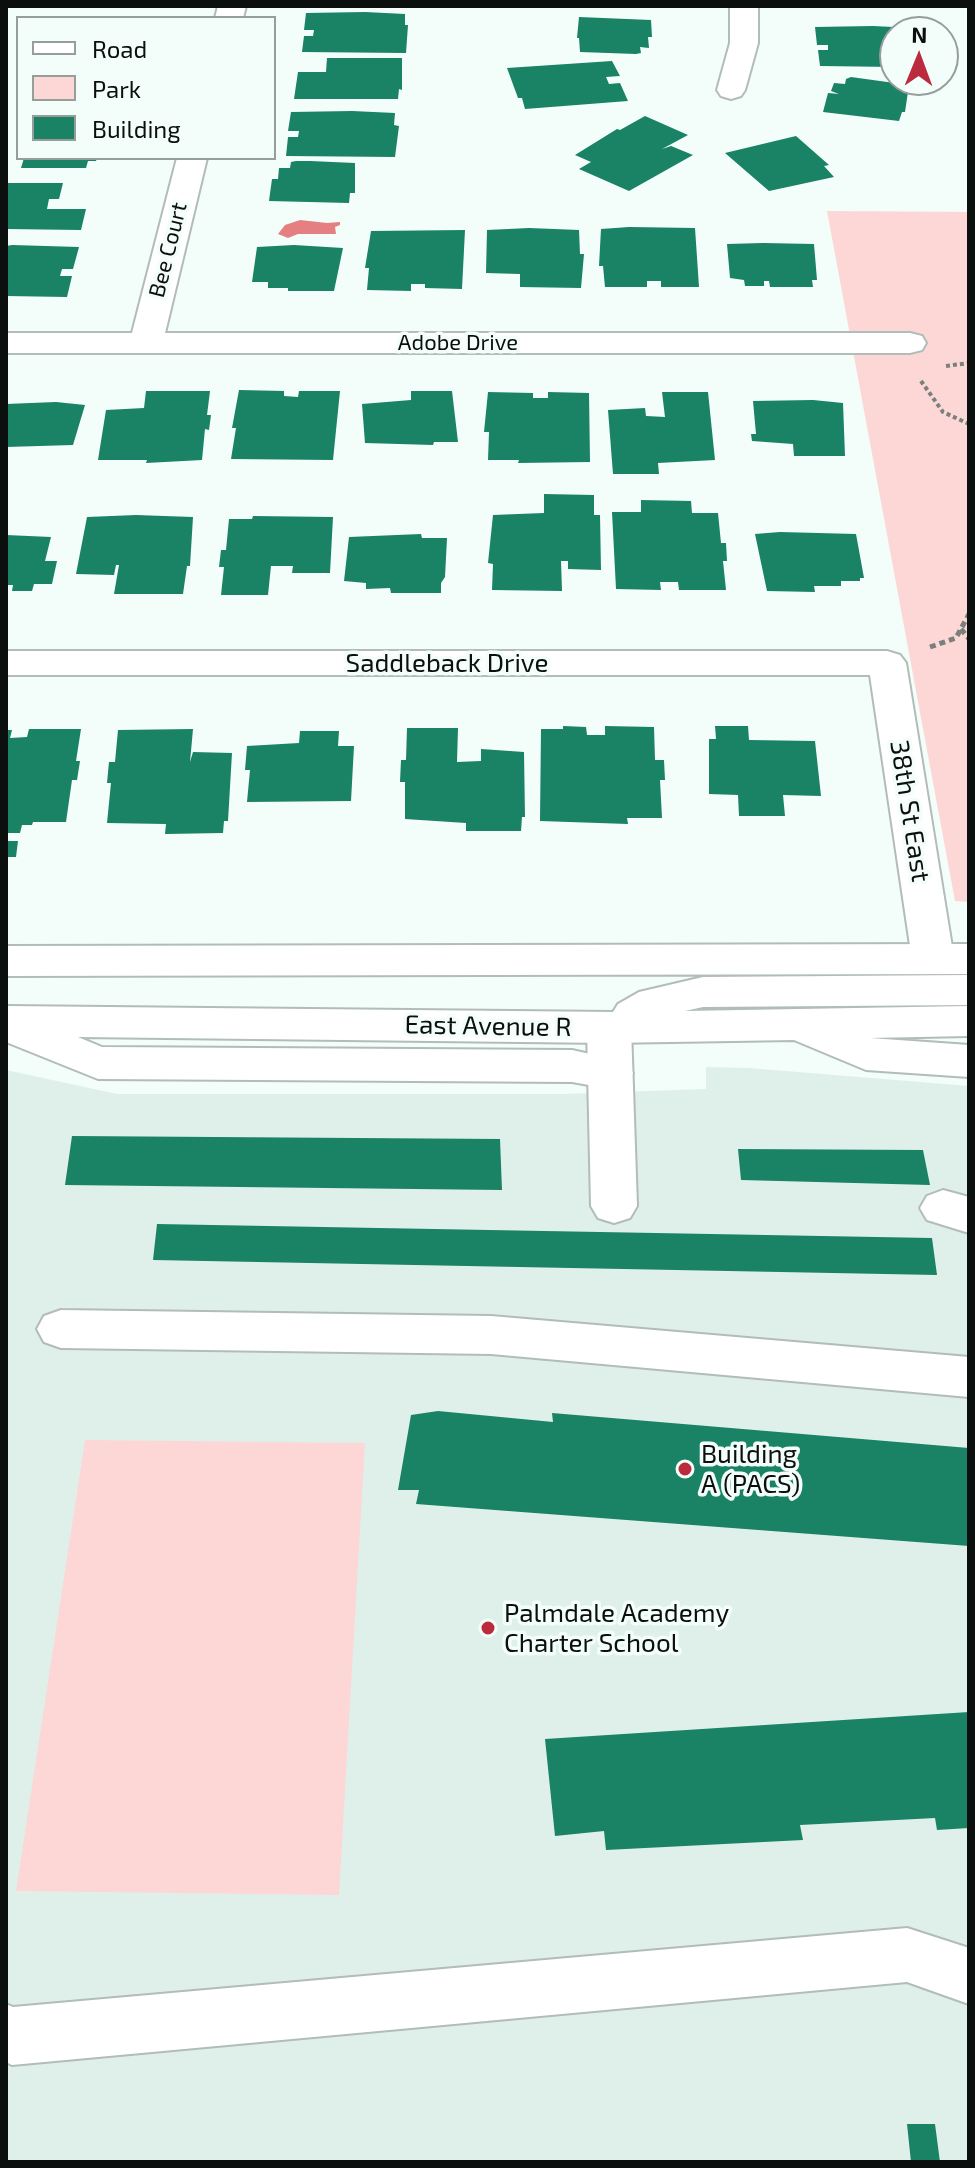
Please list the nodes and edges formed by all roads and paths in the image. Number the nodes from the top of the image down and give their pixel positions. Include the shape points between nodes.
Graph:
1 (744, 6) edge
2 (731, 90) dead end
3 (192, 160) edge
4 (6, 343) edge
5 (146, 343) junction
6 (918, 356) joint
7 (969, 363) edge
8 (940, 367) dead end
9 (969, 424) edge
10 (969, 614) edge
11 (961, 629) junction
12 (969, 639) edge
13 (6, 663) edge
14 (887, 663) junction
15 (951, 959) edge
16 (6, 961) edge
17 (969, 990) edge
18 (969, 1021) edge
19 (6, 1022) edge
20 (793, 1024) junction
21 (609, 1028) junction
22 (969, 1061) edge
23 (611, 1073) junction
24 (614, 1206) dead end
25 (61, 1329) dead end
26 (969, 1377) edge
27 (969, 1976) edge
28 (6, 2033) edge

1 - 2 street via 744,43
3 - 5 street, Bee Court
4 - 5 street, Adobe Drive
5 - 6 street, Adobe Drive
6 - 9 path via 920,382 943,412
7 - 8 path
10 - 11 path
11 - 12 path
11 - 14 path via 956,638
13 - 14 street, Saddleback Drive
14 - 15 street, 38th St East
15 - 16 street
17 - 21 street via 703,992 654,1003
18 - 20 street, East Avenue R
19 - 21 street, East Avenue R
19 - 23 street via 98,1063 572,1066
20 - 21 street, East Avenue R
20 - 22 street via 866,1054
21 - 23 street
23 - 24 street
25 - 26 street via 491,1335
27 - 28 street via 907,1955

